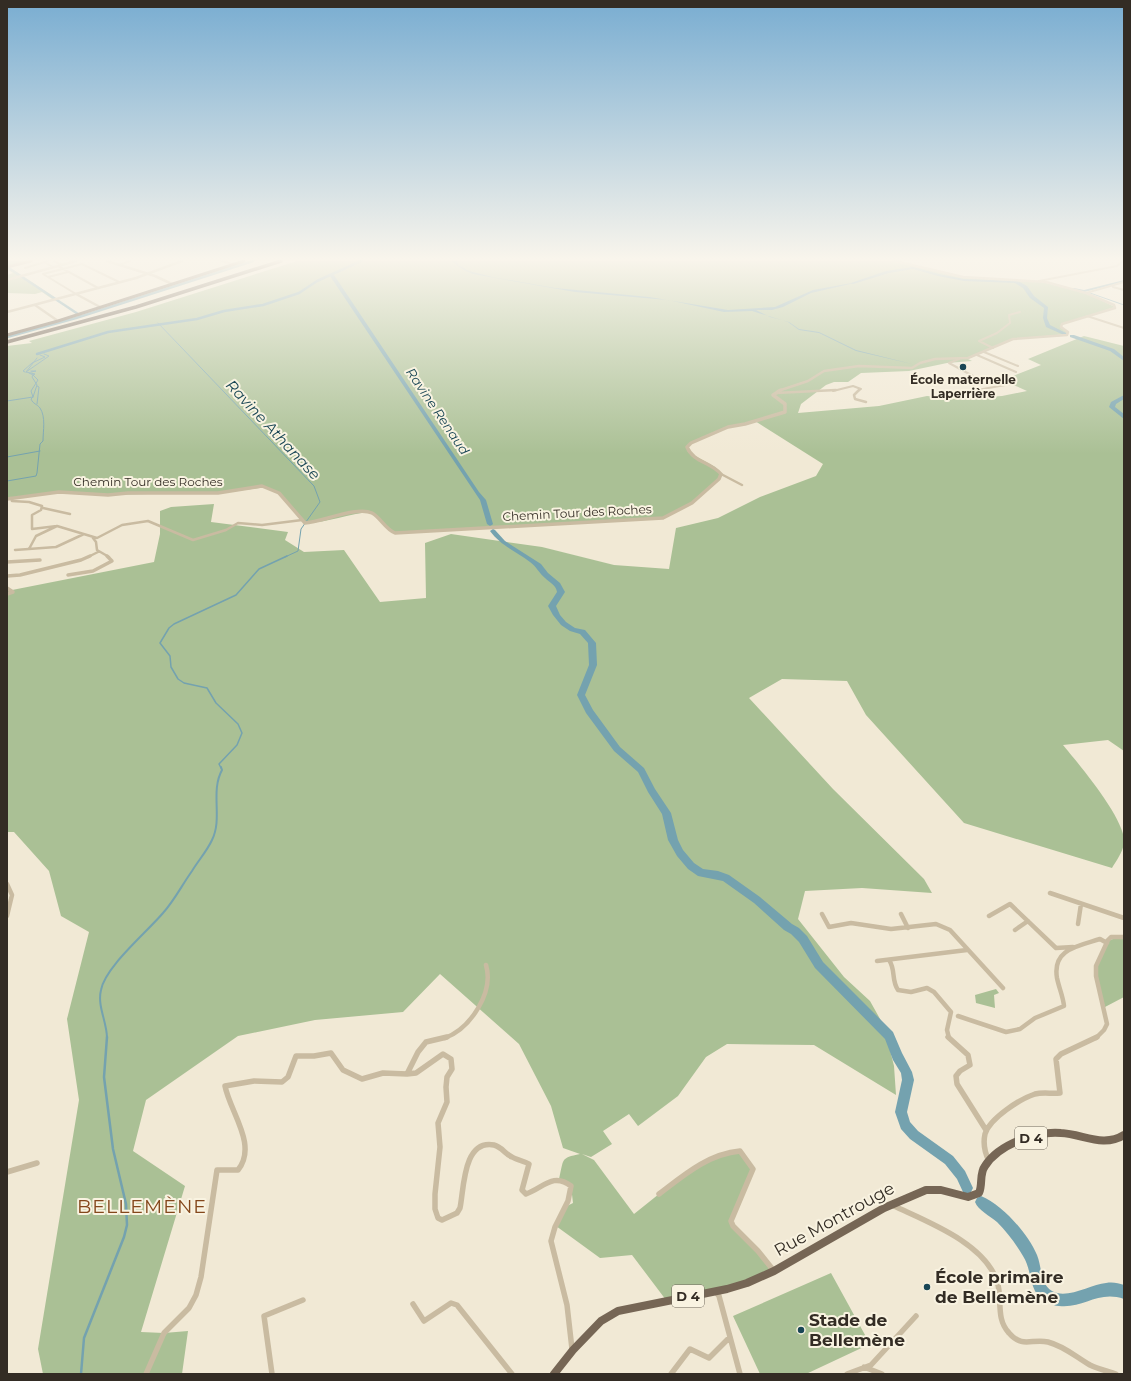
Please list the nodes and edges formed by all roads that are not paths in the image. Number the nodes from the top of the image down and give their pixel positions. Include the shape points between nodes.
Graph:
1 (42, 325) edge
2 (64, 325) edge
3 (66, 325) edge
4 (1007, 325) edge
5 (1062, 325) edge
6 (7, 335) edge
7 (7, 341) edge
8 (993, 348) junction
9 (984, 352) junction
10 (977, 355) junction
11 (959, 359) junction
12 (1018, 366) dead end
13 (1016, 372) dead end
14 (1011, 384) dead end
15 (976, 389) junction
16 (774, 393) junction
17 (986, 396) dead end
18 (866, 402) dead end
19 (721, 474) junction
20 (742, 485) dead end
21 (9, 499) edge
22 (43, 508) junction
23 (70, 514) dead end
24 (302, 520) junction
25 (57, 526) junction
26 (84, 534) junction
27 (93, 538) junction
28 (29, 549) junction
29 (15, 550) dead end
30 (98, 552) junction
31 (40, 560) dead end
32 (7, 562) edge
33 (68, 575) dead end
34 (7, 576) edge
35 (7, 588) edge
36 (7, 594) edge
37 (7, 884) edge
38 (1050, 893) dead end
39 (1081, 904) junction
40 (822, 914) dead end
41 (901, 914) dead end
42 (7, 916) edge
43 (989, 916) dead end
44 (1124, 918) edge
45 (1028, 921) junction
46 (1078, 924) dead end
47 (908, 928) junction
48 (1015, 930) dead end
49 (1124, 937) edge
50 (1107, 943) junction
51 (1076, 948) junction
52 (967, 950) junction
53 (889, 960) junction
54 (877, 961) dead end
55 (486, 965) dead end
56 (1003, 988) dead end
57 (958, 1016) dead end
58 (407, 1074) junction
59 (986, 1130) junction
60 (1124, 1135) edge
61 (989, 1161) junction
62 (37, 1163) dead end
63 (7, 1172) edge
64 (659, 1194) dead end
65 (893, 1205) junction
66 (774, 1271) junction
67 (715, 1291) junction
68 (303, 1300) dead end
69 (413, 1304) dead end
70 (916, 1316) dead end
71 (730, 1337) junction
72 (572, 1350) junction
73 (864, 1367) junction
74 (146, 1374) edge
75 (272, 1374) edge
76 (512, 1374) edge
77 (554, 1374) edge
78 (671, 1374) edge
79 (740, 1374) edge
80 (846, 1374) edge
81 (882, 1374) edge
82 (1116, 1374) edge

1 - 6 main road
2 - 7 highway
3 - 7 highway
4 - 8 street via 979,341
5 - 8 street via 1068,332 1067,335 1021,337 1005,341
8 - 9 street
9 - 10 street
9 - 12 street
10 - 11 street
10 - 13 street
11 - 15 street via 949,363 973,376 972,385
11 - 16 street via 942,358 908,368 859,366 824,371 808,382
14 - 15 street
15 - 17 street
16 - 18 street via 830,392 855,386 861,389 854,396 855,399
16 - 19 street via 773,395 785,404 782,413 697,438 687,447 693,457 715,467
19 - 20 street
19 - 24 street, Chemin Tour des Roches via 719,479 692,504 673,514 650,520 399,533 390,532 375,514 368,512 315,523
21 - 22 street via 29,502
21 - 24 street, Chemin Tour des Roches via 59,492 102,495 218,493 262,486 279,493
22 - 23 street
22 - 25 street via 32,514 32,529
24 - 27 street via 262,525 238,523 226,530 193,540 148,521 122,524 102,537
25 - 26 street
25 - 28 street via 34,537
26 - 27 street
26 - 28 street via 62,545
27 - 30 street
28 - 29 street
30 - 33 street via 112,561 93,571
30 - 34 street via 81,560
31 - 32 street
35 - 36 street via 12,592
37 - 42 street via 13,892
38 - 39 street
39 - 44 street
39 - 46 street
40 - 47 street via 829,927 851,923 881,929
41 - 47 street
43 - 45 street via 1010,904
45 - 48 street
45 - 51 street via 1056,948
47 - 52 street via 936,924 944,926
49 - 50 street via 1111,937
50 - 51 street via 1100,939
50 - 59 street via 1096,966 1107,1024 1105,1030 1099,1036 1061,1054 1056,1059 1060,1093 1037,1093 1016,1102
51 - 57 street via 1062,953 1056,962 1056,976 1064,1001 1062,1008 1035,1018 1020,1029 1006,1032
52 - 53 street
52 - 56 street
53 - 54 street
53 - 59 street via 894,970 894,986 898,990 904,992 927,988 934,992 951,1012 948,1036 971,1058 970,1065 956,1076 957,1084
55 - 58 street via 489,979 480,1006 448,1037 426,1042 416,1054
58 - 72 street via 412,1075 443,1054 451,1059 452,1069 446,1087 447,1102 438,1123 440,1147 435,1194 438,1218 442,1220 460,1208 467,1163 471,1155 483,1146 497,1146 510,1157 523,1159 529,1164 522,1190 526,1194 551,1180 566,1181 571,1186 572,1195 551,1234 551,1241 567,1305
58 - 74 street via 383,1073 362,1079 343,1070 331,1053 323,1052 314,1056 296,1056 288,1077 282,1082 225,1086 226,1100 241,1129 245,1158 238,1170 217,1170 196,1295 189,1308 164,1333
59 - 61 street via 984,1139
60 - 61 main road, Rue Montrouge / D 4 via 1103,1142 1062,1133 1050,1134 1010,1145
61 - 65 main road, Rue Montrouge / D 4 via 982,1172 979,1193 968,1197 941,1190 926,1190
62 - 63 street
64 - 66 street via 710,1159 730,1151 740,1151 753,1169 731,1220 733,1226
65 - 66 main road, Rue Montrouge / D 4
65 - 82 street via 928,1221 979,1255 994,1273 1000,1298 1000,1321 1014,1338 1023,1343 1041,1341 1050,1344 1096,1368
66 - 67 main road, Rue Montrouge / D 4 via 747,1283
67 - 71 street via 719,1296
67 - 72 main road, Rue Montrouge / D 4 via 618,1311 601,1321
68 - 75 street via 264,1316
69 - 76 street via 424,1321 451,1303 457,1306
70 - 73 street via 871,1365
71 - 78 street via 709,1358 690,1350
71 - 79 street
72 - 77 main road, Rue Montrouge / D 4
73 - 80 street
73 - 81 street

